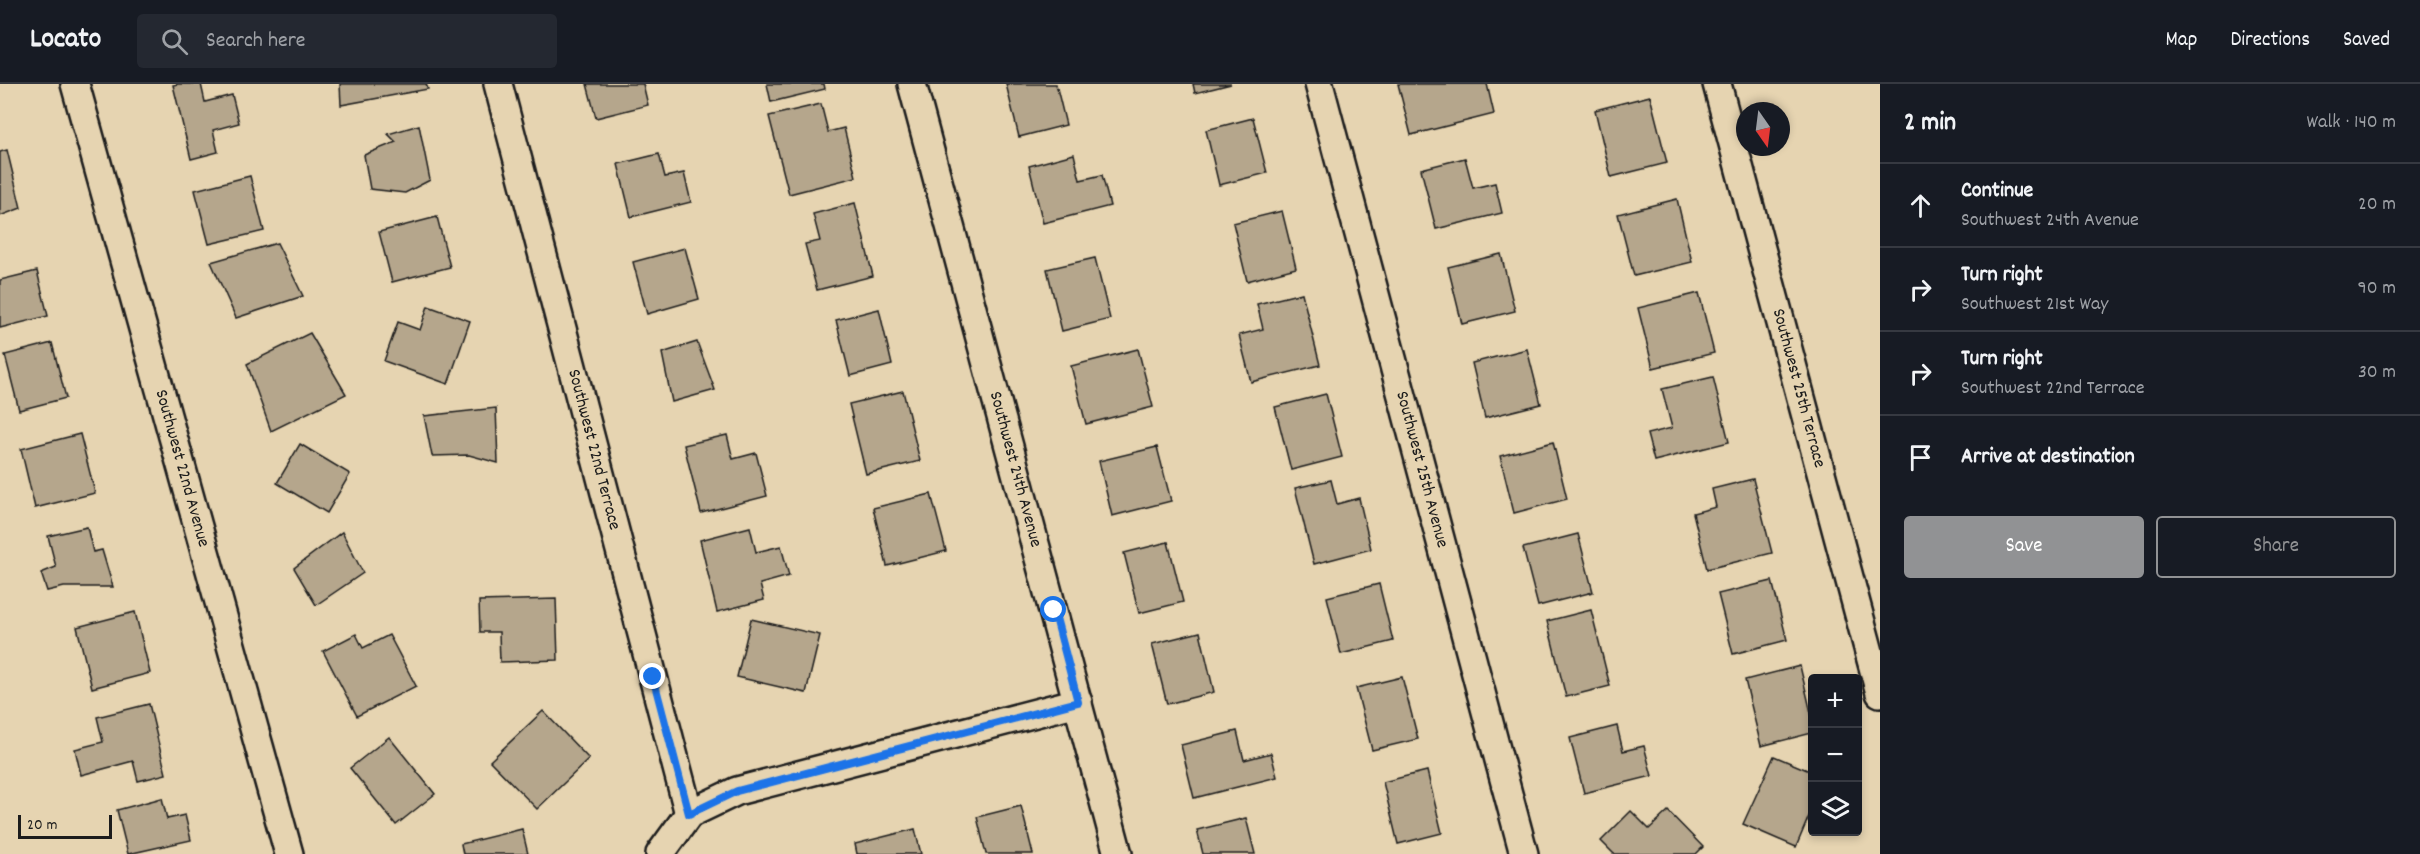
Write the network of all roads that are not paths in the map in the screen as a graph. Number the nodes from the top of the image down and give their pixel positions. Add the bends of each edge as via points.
1 (75, 84) edge
2 (498, 84) edge
3 (912, 84) edge
4 (1319, 84) edge
5 (1717, 84) edge
6 (1880, 693) edge
7 (1078, 702) junction
8 (689, 814) junction
9 (289, 854) edge
10 (660, 854) edge
11 (1118, 854) edge
12 (1524, 854) edge

1 - 9 street, Southwest 22nd Avenue
2 - 8 street, Southwest 22nd Terrace
3 - 7 street, Southwest 24th Avenue
4 - 12 street, Southwest 25th Avenue
5 - 6 street, Southwest 25th Terrace
7 - 8 street via 737,791
7 - 11 street, Southwest 24th Avenue
8 - 10 street

